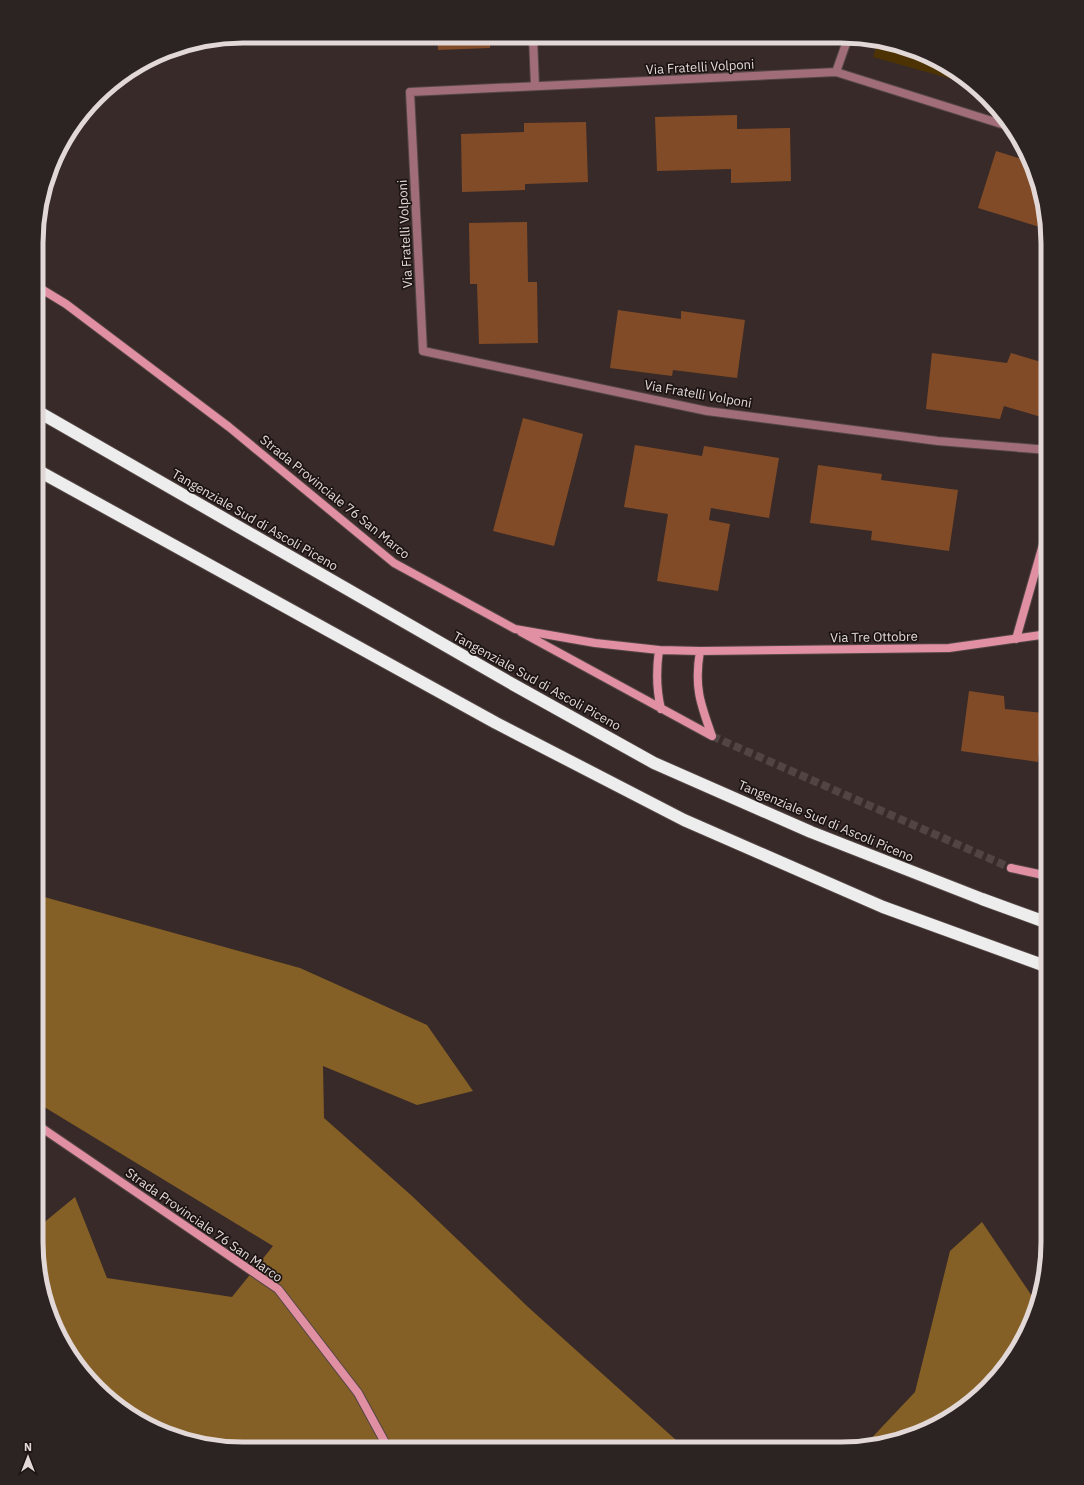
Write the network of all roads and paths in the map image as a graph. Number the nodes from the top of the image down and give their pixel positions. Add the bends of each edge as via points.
1 (534, 43) edge
2 (846, 43) edge
3 (836, 72) junction
4 (535, 86) junction
5 (1003, 125) edge
6 (43, 290) edge
7 (43, 414) edge
8 (1041, 449) edge
9 (43, 473) edge
10 (1041, 552) edge
11 (515, 629) junction
12 (1041, 635) edge
13 (1016, 639) junction
14 (660, 650) junction
15 (700, 651) junction
16 (661, 709) junction
17 (1011, 868) tunnel mouth
18 (1041, 874) edge
19 (1041, 920) edge
20 (1041, 964) edge
21 (43, 1129) edge
22 (385, 1442) edge

1 - 4 street
2 - 3 street
3 - 4 street, Via Fratelli Volponi
3 - 5 street, Via Fratelli Volponi
4 - 8 street, Via Fratelli Volponi via 410,92 423,351 707,411 938,440
6 - 11 street, Strada Provinciale 76 San Marco via 66,304 223,423 394,563
7 - 19 highway, Tangenziale Sud di Ascoli Piceno via 654,763 811,832
9 - 20 highway via 496,723 684,820 883,907
10 - 13 street
11 - 14 street, Strada Provinciale 76 San Marco via 596,643
11 - 16 street
12 - 13 street, Via Tre Ottobre
13 - 15 street, Via Tre Ottobre via 949,648
14 - 15 street, Strada Provinciale 76 San Marco
14 - 16 street via 656,683
15 - 16 street via 697,671 699,702 712,736
17 - 18 street
21 - 22 street, Strada Provinciale 76 San Marco via 278,1289 358,1393

